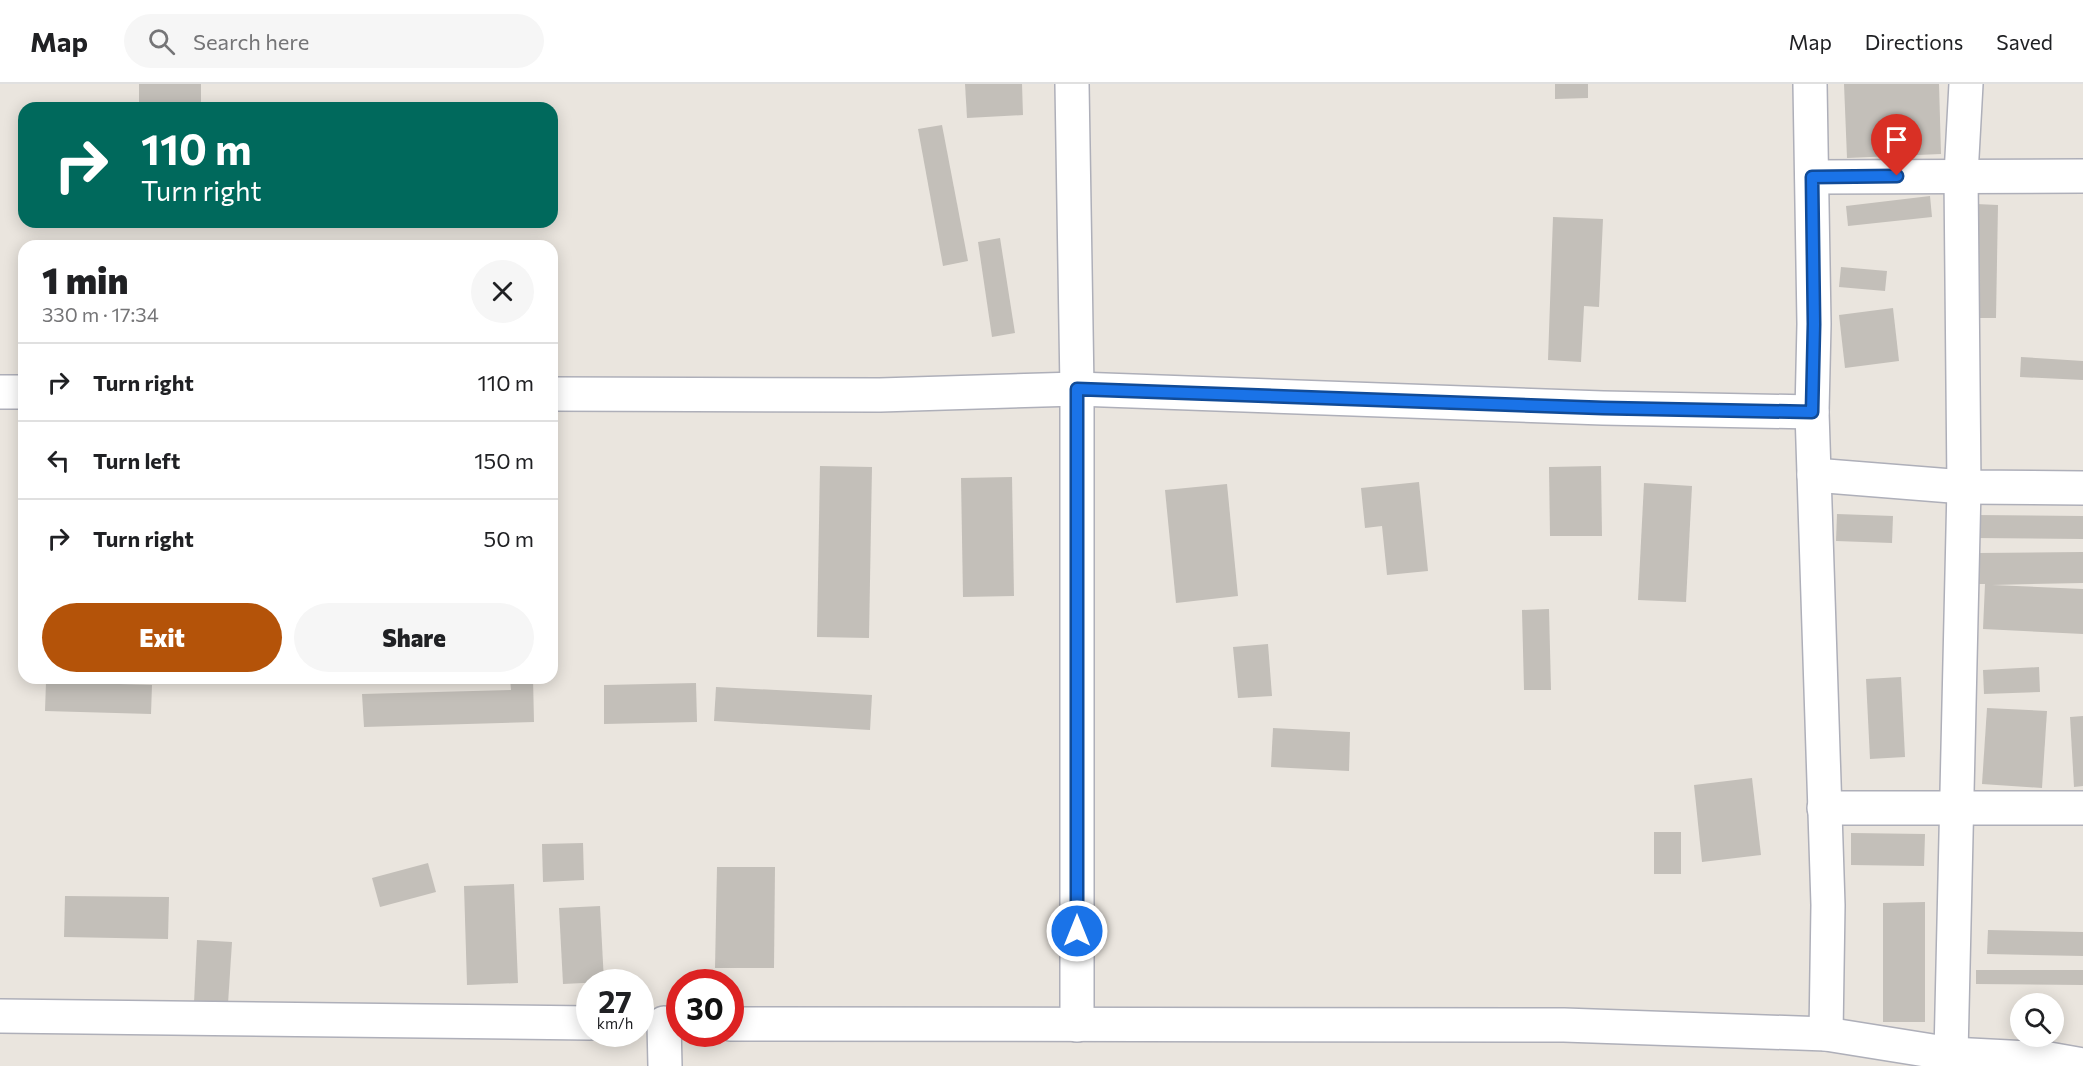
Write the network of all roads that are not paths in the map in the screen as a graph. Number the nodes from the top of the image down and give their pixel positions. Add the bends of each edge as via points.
1 (1072, 84) edge
2 (1810, 84) edge
3 (1966, 84) edge
4 (1961, 175) junction
5 (2083, 176) edge
6 (1812, 177) junction
7 (1077, 389) junction
8 (0, 392) edge
9 (18, 392) edge
10 (558, 394) edge
11 (1812, 412) junction
12 (1814, 475) junction
13 (1964, 487) junction
14 (2083, 488) edge
15 (1824, 808) junction
16 (1958, 808) junction
17 (2083, 808) edge
18 (0, 1016) edge
19 (576, 1023) edge
20 (661, 1023) edge
21 (744, 1024) edge
22 (1077, 1025) junction
23 (1826, 1034) junction
24 (1951, 1054) junction
25 (2083, 1065) edge
26 (665, 1066) edge

1 - 7 street
2 - 6 street
3 - 4 street
4 - 5 street
4 - 6 street
4 - 13 street
6 - 11 street
7 - 10 street via 880,395
7 - 11 street
7 - 22 street
8 - 9 street
11 - 12 street
12 - 13 street
12 - 15 street
13 - 14 street
13 - 16 street
15 - 16 street
15 - 23 street via 1828,905
16 - 17 street
16 - 24 street
18 - 19 street
20 - 26 street
21 - 22 street
22 - 23 street via 1564,1025
23 - 24 street
24 - 25 street via 2049,1059

